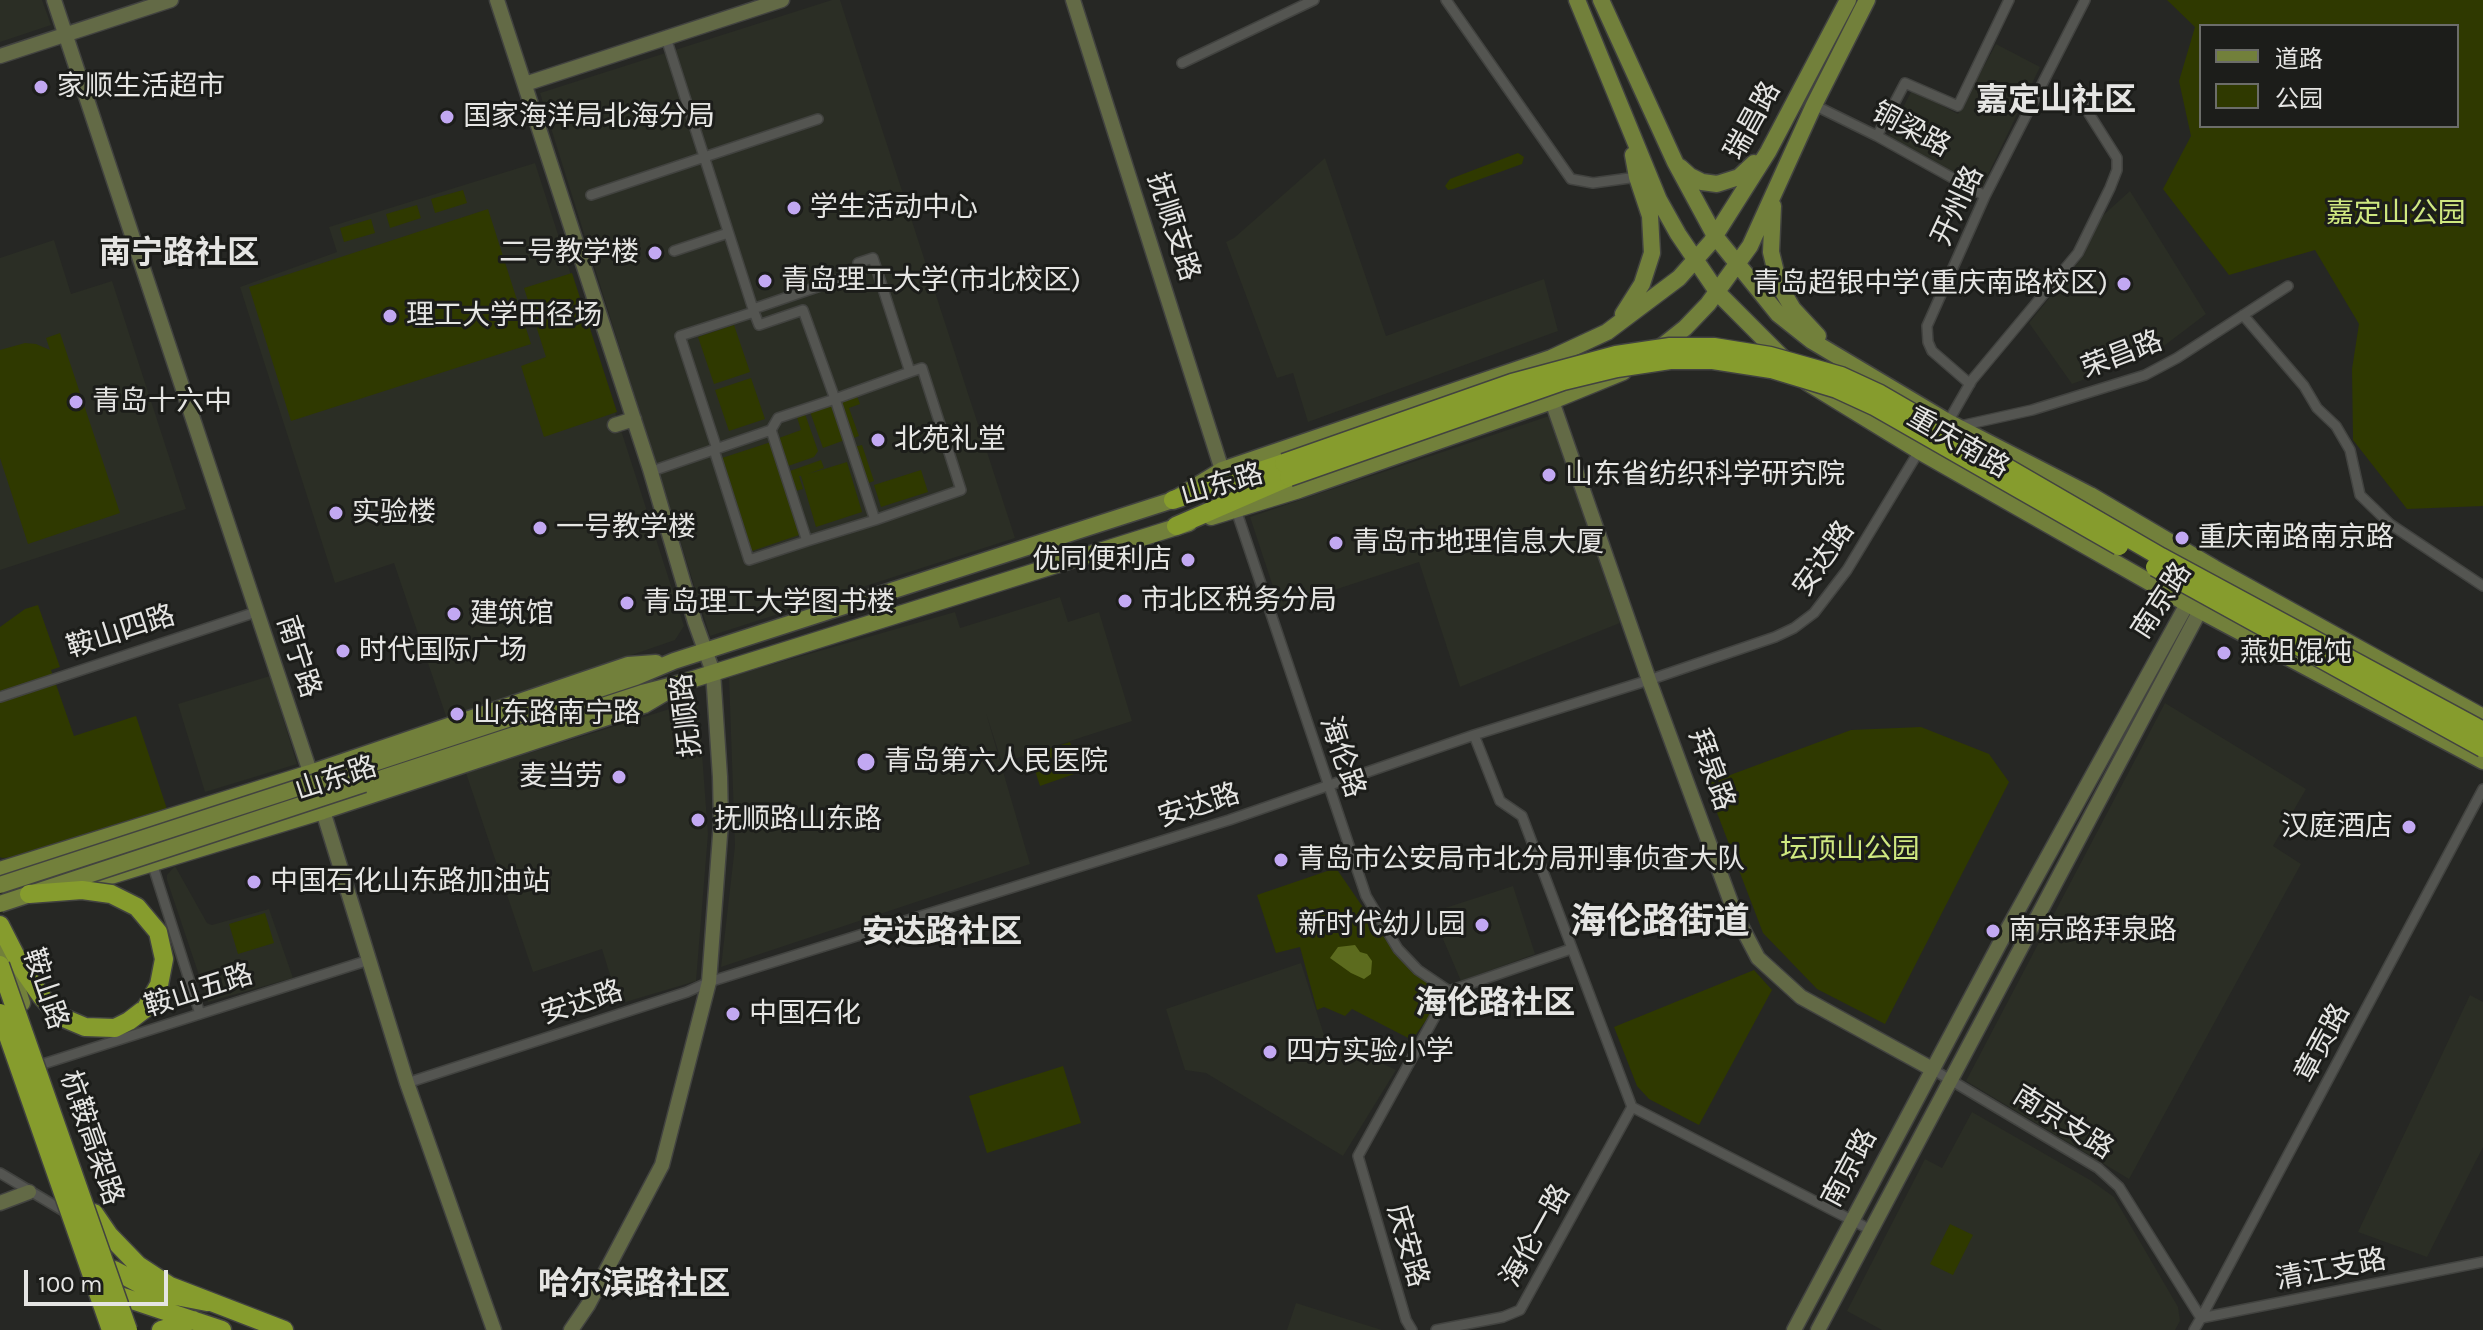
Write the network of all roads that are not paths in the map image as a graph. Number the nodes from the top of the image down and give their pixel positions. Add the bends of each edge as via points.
1 (54, 0) edge
2 (171, 0) edge
3 (497, 0) edge
4 (782, 0) edge
5 (1073, 0) edge
6 (1314, 0) edge
7 (1446, 0) edge
8 (1577, 0) edge
9 (1601, 0) edge
10 (1848, 0) edge
11 (1867, 0) edge
12 (2009, 0) edge
13 (2085, 0) edge
14 (65, 34) junction
15 (666, 38) junction
16 (0, 56) edge
17 (1182, 63) dead end
18 (525, 84) junction
19 (2076, 93) dead end
20 (1814, 105) junction
21 (818, 119) dead end
22 (1627, 122) junction
23 (1877, 136) junction
24 (1768, 152) junction
25 (705, 159) junction
26 (1675, 162) junction
27 (1637, 177) junction
28 (591, 195) dead end
29 (1774, 196) junction
30 (1985, 196) junction
31 (728, 233) junction
32 (1715, 236) junction
33 (674, 251) dead end
34 (1695, 262) junction
35 (1737, 266) junction
36 (2288, 286) dead end
37 (1718, 293) junction
38 (754, 311) junction
39 (2243, 315) junction
40 (1607, 332) junction
41 (1838, 357) junction
42 (910, 372) junction
43 (1616, 376) junction
44 (1970, 384) junction
45 (1815, 389) junction
46 (835, 399) junction
47 (1552, 401) junction
48 (634, 419) junction
49 (1952, 424) junction
50 (615, 425) dead end
51 (771, 430) junction
52 (715, 450) junction
53 (1919, 451) junction
54 (655, 470) junction
55 (1222, 470) junction
56 (1286, 470) junction
57 (1173, 500) junction
58 (1236, 510) junction
59 (875, 520) junction
60 (1176, 526) junction
61 (807, 541) junction
62 (2214, 568) junction
63 (2483, 586) edge
64 (2186, 603) junction
65 (2202, 611) junction
66 (256, 612) junction
67 (705, 651) junction
68 (674, 661) junction
69 (713, 672) junction
70 (1649, 680) junction
71 (681, 683) junction
72 (0, 697) edge
73 (2483, 717) edge
74 (2483, 731) edge
75 (1474, 735) junction
76 (2483, 748) edge
77 (2483, 761) edge
78 (310, 773) junction
79 (361, 776) junction
80 (1328, 786) junction
81 (2483, 789) edge
82 (323, 811) junction
83 (152, 863) junction
84 (0, 873) edge
85 (29, 894) junction
86 (0, 904) edge
87 (0, 911) edge
88 (0, 925) edge
89 (0, 936) edge
90 (1571, 949) junction
91 (369, 960) junction
92 (0, 965) edge
93 (709, 982) junction
94 (1449, 991) junction
95 (0, 1013) edge
96 (200, 1014) junction
97 (0, 1037) edge
98 (43, 1064) junction
99 (1932, 1069) junction
100 (1950, 1079) junction
101 (407, 1083) junction
102 (1632, 1107) junction
103 (0, 1173) edge
104 (29, 1192) junction
105 (0, 1203) edge
106 (62, 1210) junction
107 (94, 1213) junction
108 (1851, 1221) junction
109 (1871, 1230) junction
110 (2483, 1262) edge
111 (114, 1270) junction
112 (87, 1284) junction
113 (123, 1297) junction
114 (207, 1302) junction
115 (2201, 1318) junction
116 (194, 1320) junction
117 (103, 1330) edge
118 (111, 1330) edge
119 (128, 1330) edge
120 (135, 1330) edge
121 (161, 1330) edge
122 (222, 1330) edge
123 (284, 1330) edge
124 (494, 1330) edge
125 (571, 1330) edge
126 (1412, 1330) edge
127 (1436, 1330) edge
128 (1794, 1330) edge
129 (1818, 1330) edge
130 (2194, 1330) edge

1 - 14 street, 南宁路
2 - 14 street
3 - 18 street, 抚顺路
4 - 15 street
5 - 55 street, 抚顺支路
6 - 17 street
7 - 27 street via 1571,179 1593,183
8 - 22 main road, 重庆南路
9 - 26 main road, 重庆南路
10 - 24 main road, 瑞昌路
11 - 20 main road, 瑞昌路
12 - 23 street via 1958,106 1905,83
13 - 30 street, 开州路
14 - 16 street
14 - 66 street, 南宁路
15 - 18 street
15 - 25 street
18 - 48 street, 抚顺路
19 - 44 street via 2117,158 2117,170 2078,253
20 - 23 street, 铜梁路
20 - 29 main road, 瑞昌路
21 - 25 street
22 - 27 main road
22 - 34 main road, 重庆南路 via 1659,200
23 - 30 street, 铜梁路
24 - 26 main road via 1724,183 1702,182
24 - 32 main road, 瑞昌路
25 - 28 street
25 - 31 street
26 - 32 main road, 重庆南路
27 - 40 main road via 1650,216 1652,253 1635,299
29 - 35 main road, 瑞昌路
29 - 41 main road via 1771,252 1779,285 1793,309
30 - 44 street, 开州路 via 1927,326 1932,351
31 - 33 street
31 - 38 street
32 - 34 main road, 瑞昌路
32 - 35 main road, 重庆南路
34 - 37 main road, 重庆南路
34 - 40 main road, 山东路
35 - 37 main road, 山东路
35 - 41 main road, 重庆南路 via 1778,314
36 - 39 street, 荣昌路
37 - 43 main road, 山东路 via 1665,346
37 - 45 main road, 重庆南路
38 - 42 street via 861,272 858,263 873,258
38 - 46 street via 759,325 803,310
38 - 52 street via 680,336
39 - 49 street, 荣昌路 via 2145,375 2032,410
39 - 63 street via 2336,426 2350,450 2360,495 2390,524
40 - 55 main road, 山东路 via 1551,358
41 - 49 main road, 重庆南路
42 - 46 street
42 - 59 street via 922,368 961,490
43 - 45 main road via 1651,362 1721,353 1775,366
43 - 47 main road, 山东路
44 - 49 street
45 - 53 main road, 重庆南路
46 - 51 street via 778,418
46 - 59 street
47 - 58 main road, 山东路
47 - 70 street, 拜泉路
48 - 50 street
48 - 54 street, 抚顺路
49 - 62 main road, 重庆南路 via 2090,495
51 - 52 street
51 - 61 street
52 - 54 street
52 - 61 street via 749,560
53 - 64 main road, 重庆南路
53 - 70 street, 安达路 via 1847,570 1805,621 1775,637
54 - 67 street, 抚顺路
55 - 57 main road, 山东路
56 - 57 highway
56 - 60 highway
56 - 74 highway, bridge via 1512,383 1616,355 1714,347 1770,356 1841,376 1880,394 2161,557
56 - 76 highway, bridge via 1617,368 1713,360 1771,369 1874,406
57 - 67 main road, 山东路
58 - 60 main road, 山东路
58 - 80 street, 海伦路
59 - 61 street
60 - 69 main road, 山东路
62 - 64 street, 南京路
62 - 65 street, 南京路
62 - 73 main road, 重庆南路
64 - 65 main road, 重庆南路
64 - 99 street, 南京路
65 - 77 main road, 重庆南路
65 - 100 street, 南京路
66 - 72 street, 鞍山四路
66 - 78 street, 南宁路
67 - 68 main road, 山东路
67 - 69 street, 抚顺路
68 - 78 main road, 山东路 via 628,665
68 - 79 main road, 山东路
69 - 71 main road, 山东路
69 - 93 street, 抚顺路 via 721,822
70 - 75 street, 安达路
70 - 99 street, 拜泉路 via 1736,916 1758,958 1801,997
71 - 79 main road, 山东路
71 - 82 main road, 山东路 via 644,705
75 - 80 street, 安达路
75 - 90 street via 1500,801 1522,816
78 - 82 street, 南宁路
78 - 84 main road, 山东路
79 - 84 main road, 山东路, bridge
79 - 85 main road, 山东路, bridge
80 - 93 street, 安达路
80 - 94 street, 海伦路 via 1374,912 1398,949
81 - 115 street, 章贡路
82 - 83 main road, 山东路
82 - 91 street, 南宁路
83 - 87 main road, 山东路
83 - 96 street
85 - 86 main road, 山东路, bridge
85 - 88 highway, bridge via 82,890 111,894 137,907 158,932 164,959 159,985 146,1008 115,1028 85,1027 59,1016 23,970
89 - 98 main road, 鞍山路
90 - 94 street
90 - 102 street
91 - 96 street, 鞍山五路
91 - 101 street, 南宁路
92 - 119 highway, 杭鞍高架路, bridge
93 - 101 street, 安达路
93 - 125 street, 抚顺路 via 662,1165
94 - 126 street, 庆安路 via 1358,1156
95 - 118 highway, 杭鞍高架路, bridge
96 - 98 street, 鞍山五路
97 - 106 main road, 鞍山路
98 - 107 main road, 鞍山路
99 - 100 street, 南京支路
99 - 108 street, 南京路
100 - 109 street, 南京路
100 - 115 street, 南京支路 via 2098,1168 2119,1187
101 - 124 street, 南宁路
102 - 108 street
102 - 127 street, 海伦一路 via 1520,1310
103 - 104 street
104 - 105 street
104 - 106 street
106 - 112 main road, 鞍山路
107 - 111 main road, 鞍山路
107 - 114 highway via 138,1265
108 - 109 street
108 - 128 street, 南京路
109 - 129 street, 南京路
110 - 115 street, 清江支路
111 - 112 highway
111 - 113 main road, 鞍山路
111 - 114 highway via 155,1292
112 - 113 highway
112 - 117 main road, 鞍山路
113 - 116 highway
113 - 120 main road, 鞍山路
114 - 123 highway
115 - 130 street
116 - 121 highway
116 - 122 highway

